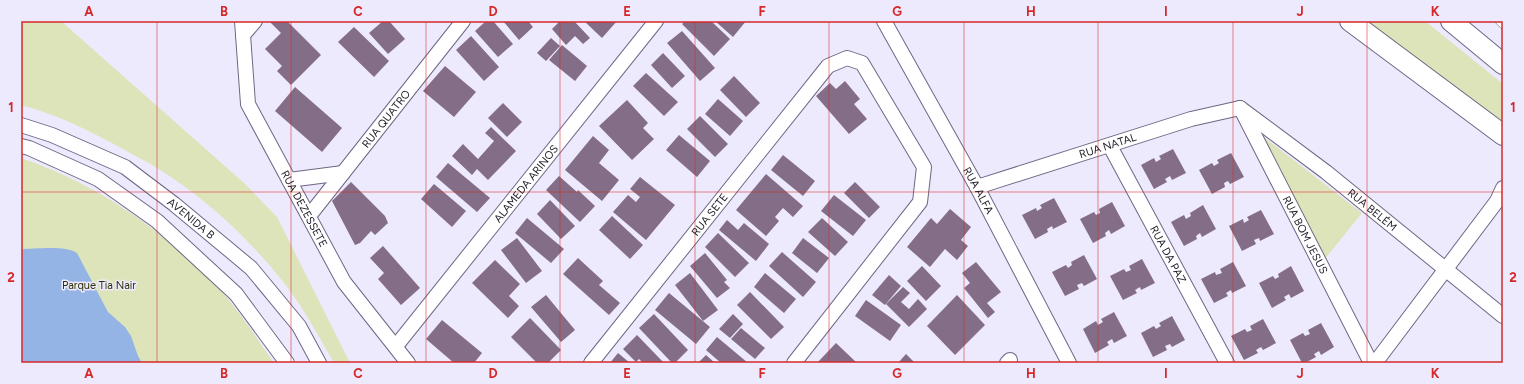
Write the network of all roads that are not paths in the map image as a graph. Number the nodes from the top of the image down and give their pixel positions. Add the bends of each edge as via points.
1 (242, 21) edge
2 (255, 21) edge
3 (463, 21) edge
4 (656, 21) edge
5 (884, 21) edge
6 (1350, 21) edge
7 (1451, 21) edge
8 (1499, 21) edge
9 (1503, 26) edge
10 (243, 35) junction
11 (1503, 64) edge
12 (1240, 108) junction
13 (21, 125) edge
14 (1503, 135) edge
15 (21, 146) edge
16 (1110, 146) junction
17 (343, 174) junction
18 (289, 180) junction
19 (977, 187) junction
20 (1501, 195) edge
21 (309, 216) junction
22 (1446, 270) junction
23 (1503, 316) edge
24 (402, 354) edge
25 (287, 363) edge
26 (319, 363) edge
27 (414, 363) edge
28 (591, 363) edge
29 (794, 363) edge
30 (1069, 363) edge
31 (1227, 363) edge
32 (1371, 363) edge
33 (1375, 363) edge

1 - 10 street, RUA DEZESSETE
2 - 10 street
3 - 17 street, RUA QUATRO
4 - 24 street, ALAMEDA ARINOS
5 - 19 street, RUA ALFA
6 - 14 main road
7 - 11 main road
8 - 9 lane
10 - 18 street, RUA DEZESSETE via 248,104
12 - 16 street, RUA NATAL via 1191,119
12 - 22 street, RUA BELÉM via 1326,172
12 - 32 street, RUA BOM JESUS
13 - 26 street, AVENIDA B via 52,135 125,167 174,204 251,268 299,326
15 - 25 street via 98,179 157,221 236,294
16 - 19 street, RUA NATAL
16 - 31 street, RUA DA PAZ
17 - 18 street
17 - 21 street, RUA QUATRO
18 - 21 street, RUA DEZESSETE
19 - 30 street, RUA ALFA
20 - 22 street
21 - 24 street, RUA DEZESSETE via 344,282
22 - 23 street, RUA BELÉM
22 - 33 street
24 - 27 street, RUA DEZESSETE
28 - 29 street, RUA SETE via 828,66 847,58 862,63 924,167 920,202

